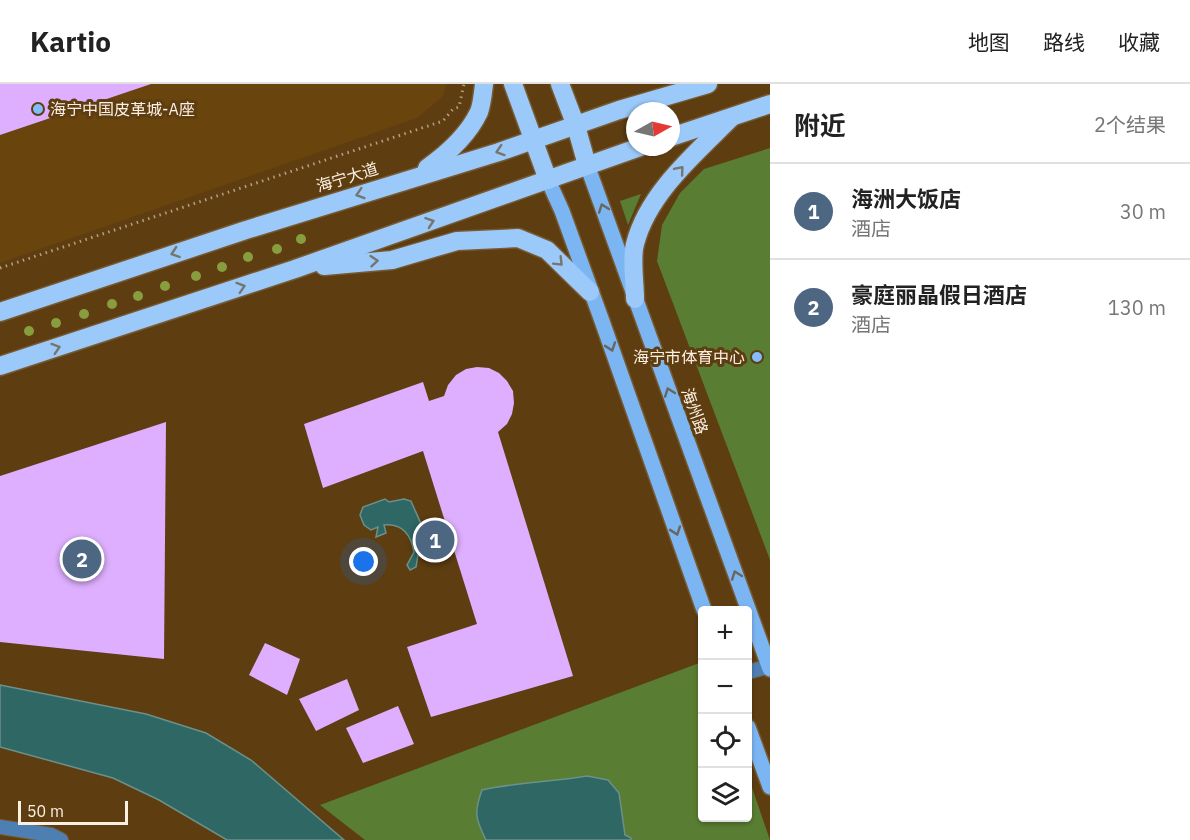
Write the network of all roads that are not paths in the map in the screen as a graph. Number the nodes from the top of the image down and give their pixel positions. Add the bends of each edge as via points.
1 (484, 84) edge
2 (513, 84) edge
3 (560, 84) edge
4 (708, 84) edge
5 (770, 104) edge
6 (732, 117) junction
7 (576, 126) junction
8 (680, 134) edge
9 (533, 140) junction
10 (626, 152) edge
11 (587, 165) junction
12 (416, 176) junction
13 (548, 180) junction
14 (295, 269) junction
15 (590, 292) junction
16 (635, 299) junction
17 (0, 312) edge
18 (0, 366) edge
19 (703, 606) edge
20 (770, 667) edge
21 (752, 671) edge
22 (752, 736) edge
23 (765, 760) edge
24 (770, 787) edge
25 (0, 827) edge
26 (55, 838) edge

1 - 12 highway via 479,111 465,134 445,156
2 - 9 highway
3 - 7 highway
4 - 7 highway, 海宁大道
5 - 6 highway
6 - 8 highway
16 -> 6 highway via 634,246 645,217 690,159
7 - 9 highway, 海宁大道
7 - 11 highway
9 -> 12 highway, 海宁大道
9 - 13 highway
10 - 11 highway
11 - 13 highway
16 -> 11 main road, 海州路
12 -> 17 highway, 海宁大道
14 -> 13 highway
13 - 15 main road
14 -> 15 highway via 392,260 457,241 518,238 547,250
18 -> 14 highway
15 -> 19 main road
20 -> 16 main road, 海州路
20 - 21 street
22 - 23 main road
23 - 24 main road
25 - 26 street

